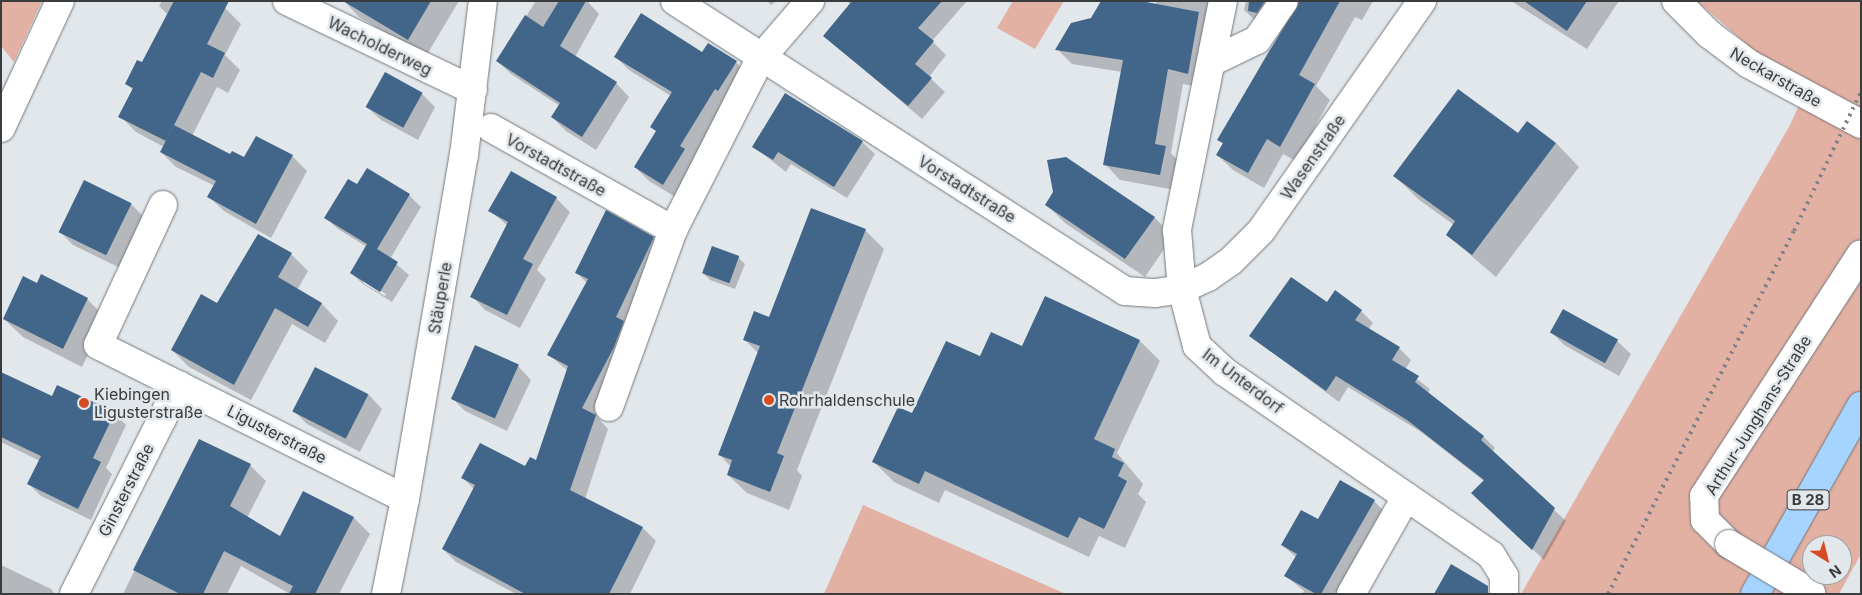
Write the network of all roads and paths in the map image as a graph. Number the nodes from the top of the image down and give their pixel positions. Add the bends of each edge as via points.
1 (60, 1) edge
2 (287, 1) edge
3 (483, 1) edge
4 (675, 1) edge
5 (810, 1) edge
6 (1223, 1) edge
7 (1284, 1) edge
8 (1422, 1) edge
9 (1676, 1) edge
10 (760, 59) junction
11 (1211, 62) junction
12 (473, 90) junction
13 (1861, 124) edge
14 (1, 128) edge
15 (491, 128) dead end
16 (163, 205) dead end
17 (673, 230) junction
18 (1861, 254) edge
19 (1182, 289) junction
20 (179, 385) junction
21 (1861, 406) edge
22 (609, 407) dead end
23 (1406, 497) junction
24 (405, 499) junction
25 (74, 594) edge
26 (386, 594) edge
27 (1351, 594) edge
28 (1504, 594) edge
29 (1755, 594) edge
30 (1811, 594) edge

1 - 14 street
2 - 12 street, Wacholderweg
3 - 12 street, Stäuperle
4 - 10 street, Vorstadtstraße
5 - 10 street
6 - 11 street, Im Unterdorf
7 - 11 street via 1257,40
8 - 19 street, Wasenstraße via 1261,231 1231,261
9 - 13 street, Neckarstraße via 1709,34 1749,64
10 - 17 street
10 - 19 street, Vorstadtstraße via 1125,291 1155,293
11 - 19 street, Im Unterdorf via 1177,230
12 - 24 street, Stäuperle
15 - 17 street, Vorstadtstraße
16 - 20 street, Ligusterstraße via 98,345
17 - 22 street
18 - 30 street, Arthur-Junghans-Straße, bridge via 1704,496 1705,520 1729,544
19 - 23 street, Im Unterdorf via 1197,346
20 - 24 street, Ligusterstraße
20 - 25 street, Ginsterstraße
21 - 29 main road, B 28
23 - 27 street
23 - 28 street, Im Unterdorf via 1491,555 1504,576
24 - 26 street, Stäuperle

